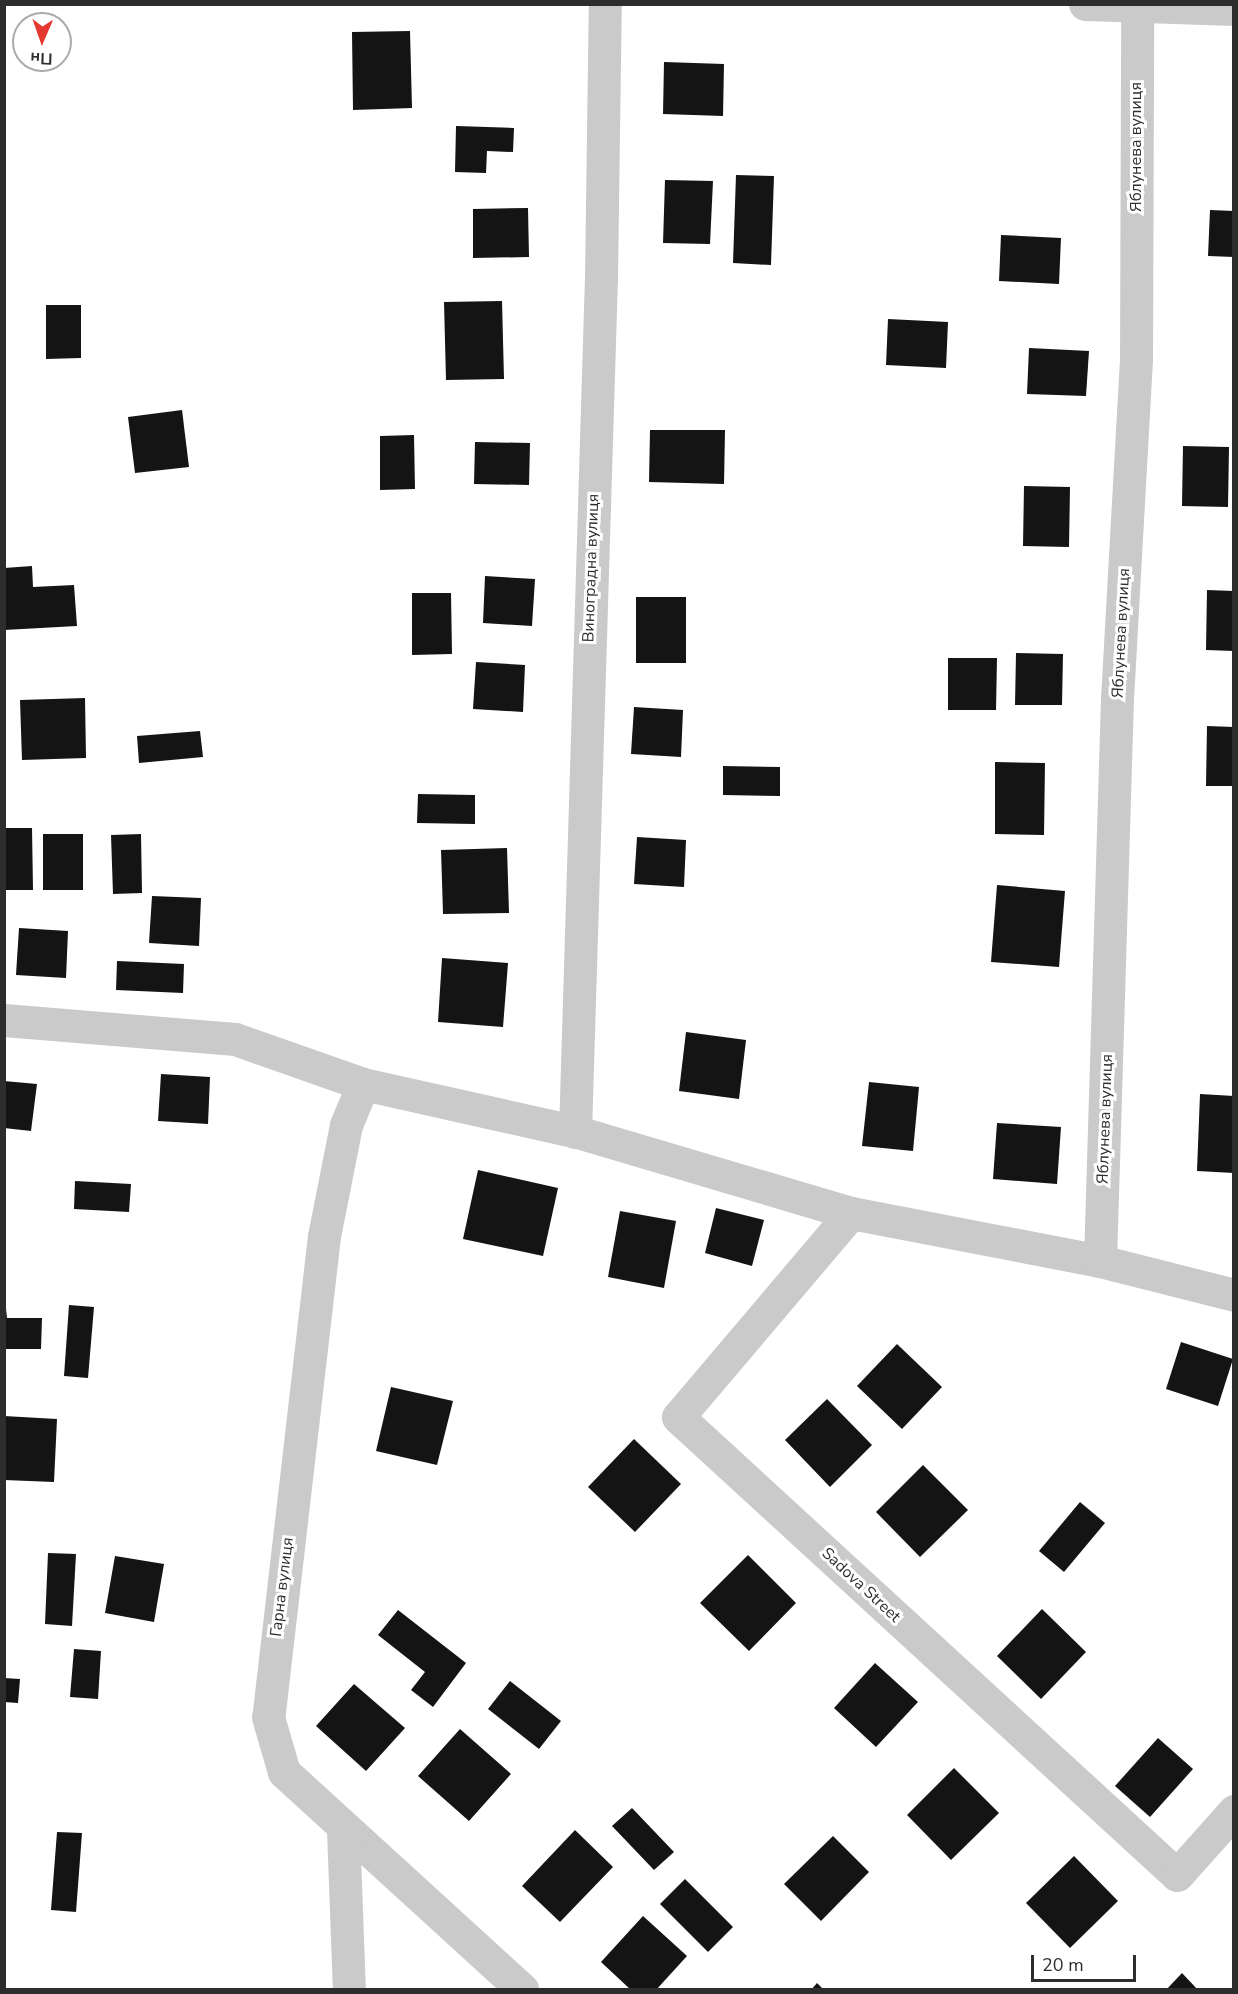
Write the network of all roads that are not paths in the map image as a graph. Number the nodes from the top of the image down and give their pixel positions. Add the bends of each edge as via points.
1 (605, 4) edge
2 (1084, 4) edge
3 (1137, 5) edge
4 (1233, 9) edge
5 (4, 1020) edge
6 (363, 1084) junction
7 (575, 1131) junction
8 (851, 1213) junction
9 (1100, 1261) junction
10 (1233, 1295) edge
11 (1233, 1811) edge
12 (343, 1829) junction
13 (349, 1989) edge
14 (524, 1989) edge

1 - 7 street, Виноградна вулиця via 601,289
2 - 3 street
3 - 4 street
3 - 9 street, Яблунева вулиця via 1136,360 1118,699
5 - 6 street via 235,1039
6 - 7 street
6 - 12 street, Гарна вулиця via 346,1125 324,1236 268,1717 284,1772
7 - 8 street
8 - 9 street
8 - 11 street, Sadova Street via 678,1417 1177,1875
9 - 10 street
12 - 13 street
12 - 14 street, Гарна вулиця

